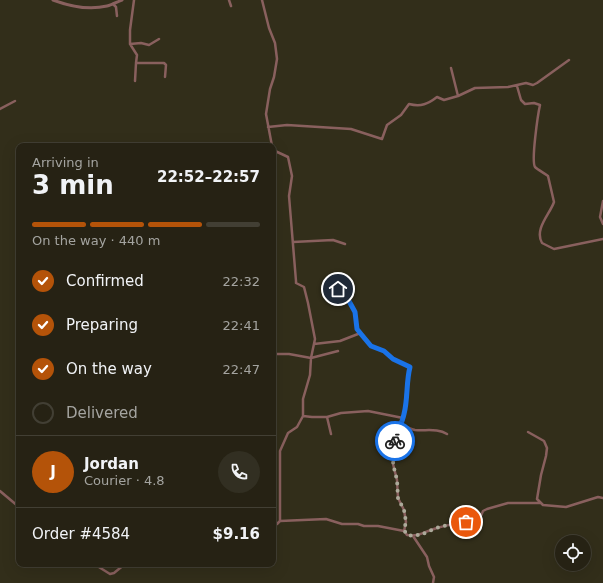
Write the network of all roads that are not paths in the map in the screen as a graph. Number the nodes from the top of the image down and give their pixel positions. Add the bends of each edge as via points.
1 (53, 0) edge
2 (122, 0) edge
3 (134, 0) edge
4 (229, 0) edge
5 (262, 0) edge
6 (113, 4) junction
7 (231, 6) dead end
8 (118, 16) dead end
9 (159, 39) dead end
10 (130, 44) junction
11 (569, 60) dead end
12 (136, 62) junction
13 (451, 68) dead end
14 (165, 76) dead end
15 (135, 81) dead end
16 (517, 86) junction
17 (458, 96) junction
18 (15, 102) dead end
19 (0, 109) edge
20 (268, 127) junction
21 (271, 143) edge
22 (276, 151) edge
23 (603, 200) edge
24 (603, 224) edge
25 (603, 239) edge
26 (293, 242) junction
27 (345, 244) dead end
28 (338, 289) dead end
29 (359, 332) junction
30 (314, 344) junction
31 (338, 351) dead end
32 (276, 354) edge
33 (311, 358) junction
34 (303, 416) junction
35 (327, 417) junction
36 (403, 418) junction
37 (400, 425) junction
38 (528, 432) dead end
39 (331, 434) dead end
40 (447, 434) dead end
41 (0, 491) edge
42 (603, 498) edge
43 (540, 503) junction
44 (16, 504) edge
45 (280, 521) junction
46 (276, 524) edge
47 (404, 530) junction
48 (414, 536) junction
49 (99, 567) edge
50 (121, 567) edge
51 (433, 583) edge

1 - 6 street via 77,6
2 - 6 street
3 - 10 street
4 - 7 street
5 - 20 street via 275,43 277,59 266,114
6 - 8 street
9 - 10 street via 149,45
10 - 12 street via 137,55
11 - 16 street via 537,83
12 - 14 street via 164,64
12 - 15 street
13 - 17 street
16 - 17 street via 475,88
16 - 25 street via 521,100 525,104 540,105 534,164 548,176 554,202 542,226 542,243 554,249
17 - 20 street via 444,100 437,97 423,106 409,104 401,115 387,126 382,139 351,129 287,125
18 - 19 street
20 - 21 street
22 - 26 street via 288,157 292,176 289,196
23 - 24 street via 600,217
26 - 27 street via 333,240
26 - 30 street via 296,283 304,287
28 - 29 street via 344,292 355,312
29 - 30 street via 340,341
29 - 36 street via 371,346 410,367
30 - 33 street
31 - 33 street
32 - 33 street
33 - 34 street via 310,375 302,399
34 - 35 street
34 - 45 street via 297,427 288,433 280,451
35 - 36 street via 368,411
35 - 39 street
36 - 37 street
37 - 40 street via 413,430 443,431
37 - 47 street via 396,433 393,464 398,498 404,510
38 - 43 street via 544,441 547,448 537,500
41 - 44 street
42 - 43 street via 598,497 566,507
43 - 48 street via 508,503 487,508 480,518 435,528
45 - 46 street
45 - 47 street via 326,519 342,524
47 - 48 street via 407,535
48 - 51 street via 427,557 434,577
49 - 50 street via 110,574

